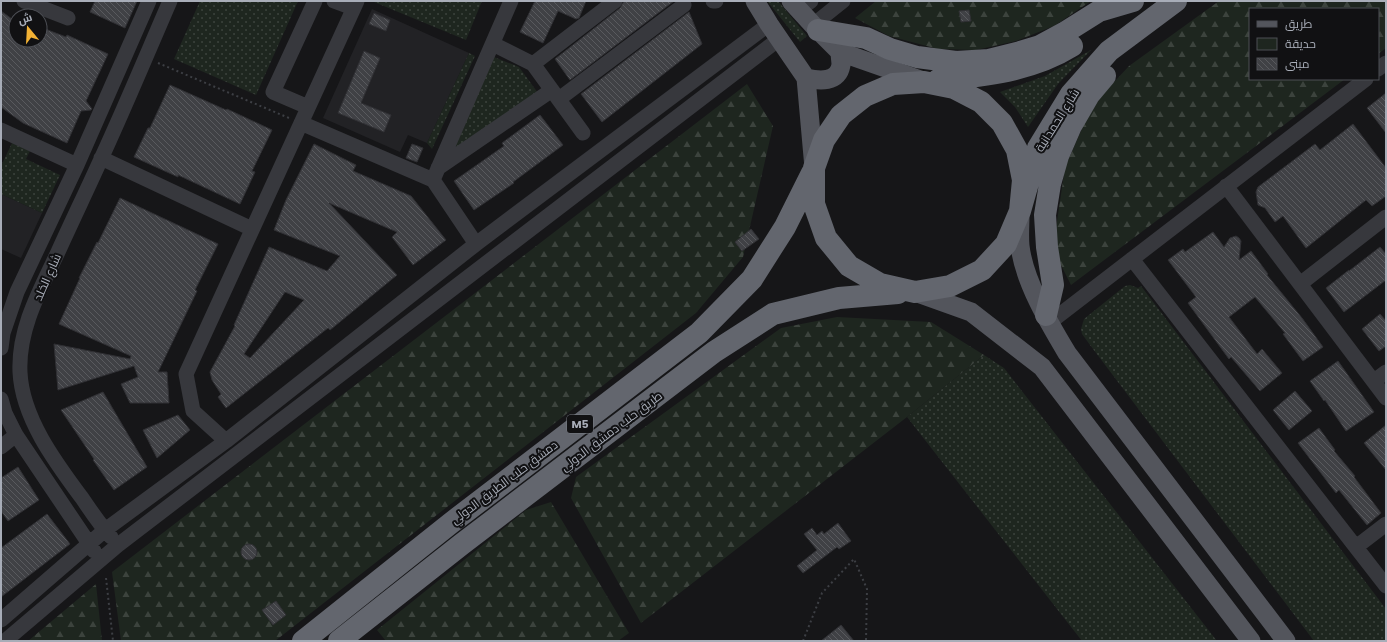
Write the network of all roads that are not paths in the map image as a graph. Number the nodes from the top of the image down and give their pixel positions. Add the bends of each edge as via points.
1 (24, 1) edge
2 (149, 1) edge
3 (170, 1) edge
4 (315, 1) edge
5 (334, 1) edge
6 (511, 1) edge
7 (615, 1) edge
8 (755, 1) edge
9 (843, 1) edge
10 (1133, 1) edge
11 (1137, 1) edge
12 (1176, 1) edge
13 (800, 4) edge
14 (355, 5) edge
15 (684, 5) dead end
16 (1155, 17) junction
17 (68, 18) dead end
18 (815, 28) junction
19 (774, 31) junction
20 (493, 44) junction
21 (840, 52) junction
22 (533, 64) junction
23 (806, 78) junction
24 (1365, 80) edge
25 (924, 82) junction
26 (555, 95) junction
27 (308, 108) junction
28 (301, 123) junction
29 (1, 130) edge
30 (583, 133) dead end
31 (101, 158) junction
32 (77, 165) junction
33 (814, 168) junction
34 (435, 174) junction
35 (1226, 186) junction
36 (1020, 211) junction
37 (1386, 217) edge
38 (252, 230) junction
39 (476, 244) junction
40 (1132, 259) junction
41 (24, 276) junction
42 (1300, 284) junction
43 (42, 285) junction
44 (17, 292) junction
45 (915, 292) junction
46 (1, 300) edge
47 (1048, 319) junction
48 (1, 348) edge
49 (1386, 372) edge
50 (1374, 381) junction
51 (1386, 398) edge
52 (2, 407) edge
53 (16, 435) junction
54 (226, 441) junction
55 (1, 447) edge
56 (1386, 524) edge
57 (1200, 528) junction
58 (105, 530) junction
59 (88, 544) junction
60 (118, 545) junction
61 (1178, 545) junction
62 (1356, 547) junction
63 (100, 560) junction
64 (1225, 562) junction
65 (1204, 579) junction
66 (1386, 586) edge
67 (1, 620) edge
68 (5, 641) edge
69 (303, 641) edge
70 (339, 641) edge
71 (1251, 641) edge
72 (1286, 641) edge

1 - 17 street
2 - 32 street
3 - 31 street, شارع الخلد
4 - 27 street via 274,92
5 - 14 street
6 - 20 street
7 - 22 street
8 - 19 main road
9 - 18 street
10 - 18 highway via 1099,11 1040,46 989,60 956,62 916,57 866,38
11 - 25 highway via 1070,47 1045,60 991,75
12 - 16 highway, شارع الحمدانية
13 - 18 main road
14 - 27 street
15 - 26 street
16 - 36 highway, شارع الحمدانية via 1109,51 1071,94 1038,148
16 - 47 highway via 1132,50 1106,74 1089,95 1071,126 1058,156 1045,215 1053,286
18 - 21 main road
19 - 23 main road
19 - 39 street
19 - 60 street
20 - 22 street
20 - 34 street
21 - 23 main road via 841,65 838,74 819,81
21 - 25 main road
22 - 26 street
23 - 33 main road
24 - 35 street
25 - 33 highway via 893,84 865,96 841,115 824,140
25 - 36 highway via 954,88 981,102 1002,124 1017,150 1023,180
26 - 30 street
26 - 34 street
27 - 28 street
28 - 34 street
28 - 38 street
29 - 32 street
31 - 38 street
31 - 43 street, شارع الخلد
32 - 41 street
33 - 45 highway via 814,204 826,238 849,266 880,284
33 - 69 highway, دمشق حلب الطريق الدولي / M5 via 785,227 752,279 699,333 451,523
34 - 39 street
35 - 40 street
35 - 42 street
36 - 45 highway, طريق حلب دمشق الدولي via 1006,244 982,270 950,286
36 - 47 main road via 1020,245 1033,290
37 - 42 street
38 - 54 street via 186,374 193,412
39 - 54 street
40 - 47 street
40 - 62 street
41 - 43 street
41 - 44 street
42 - 50 street
43 - 58 street, شارع الخلد via 22,342 20,372 23,392 47,448
44 - 46 street
44 - 48 street via 3,333
45 - 61 main road via 971,312 1042,366
45 - 70 highway, طريق حلب دمشق الدولي / M5 via 839,298 773,314 714,352
47 - 57 main road via 1067,353
49 - 50 street
50 - 51 street
52 - 53 street
53 - 55 street
53 - 59 street
54 - 58 street
56 - 62 street
57 - 61 main road via 1200,537 1195,545 1182,548
57 - 64 main road
58 - 59 street
58 - 60 street, شارع الخلد
59 - 63 street
59 - 67 street
60 - 63 street
61 - 65 main road
62 - 66 street
63 - 68 street
64 - 65 main road via 1217,560 1209,564 1204,570
64 - 72 main road
65 - 71 main road

